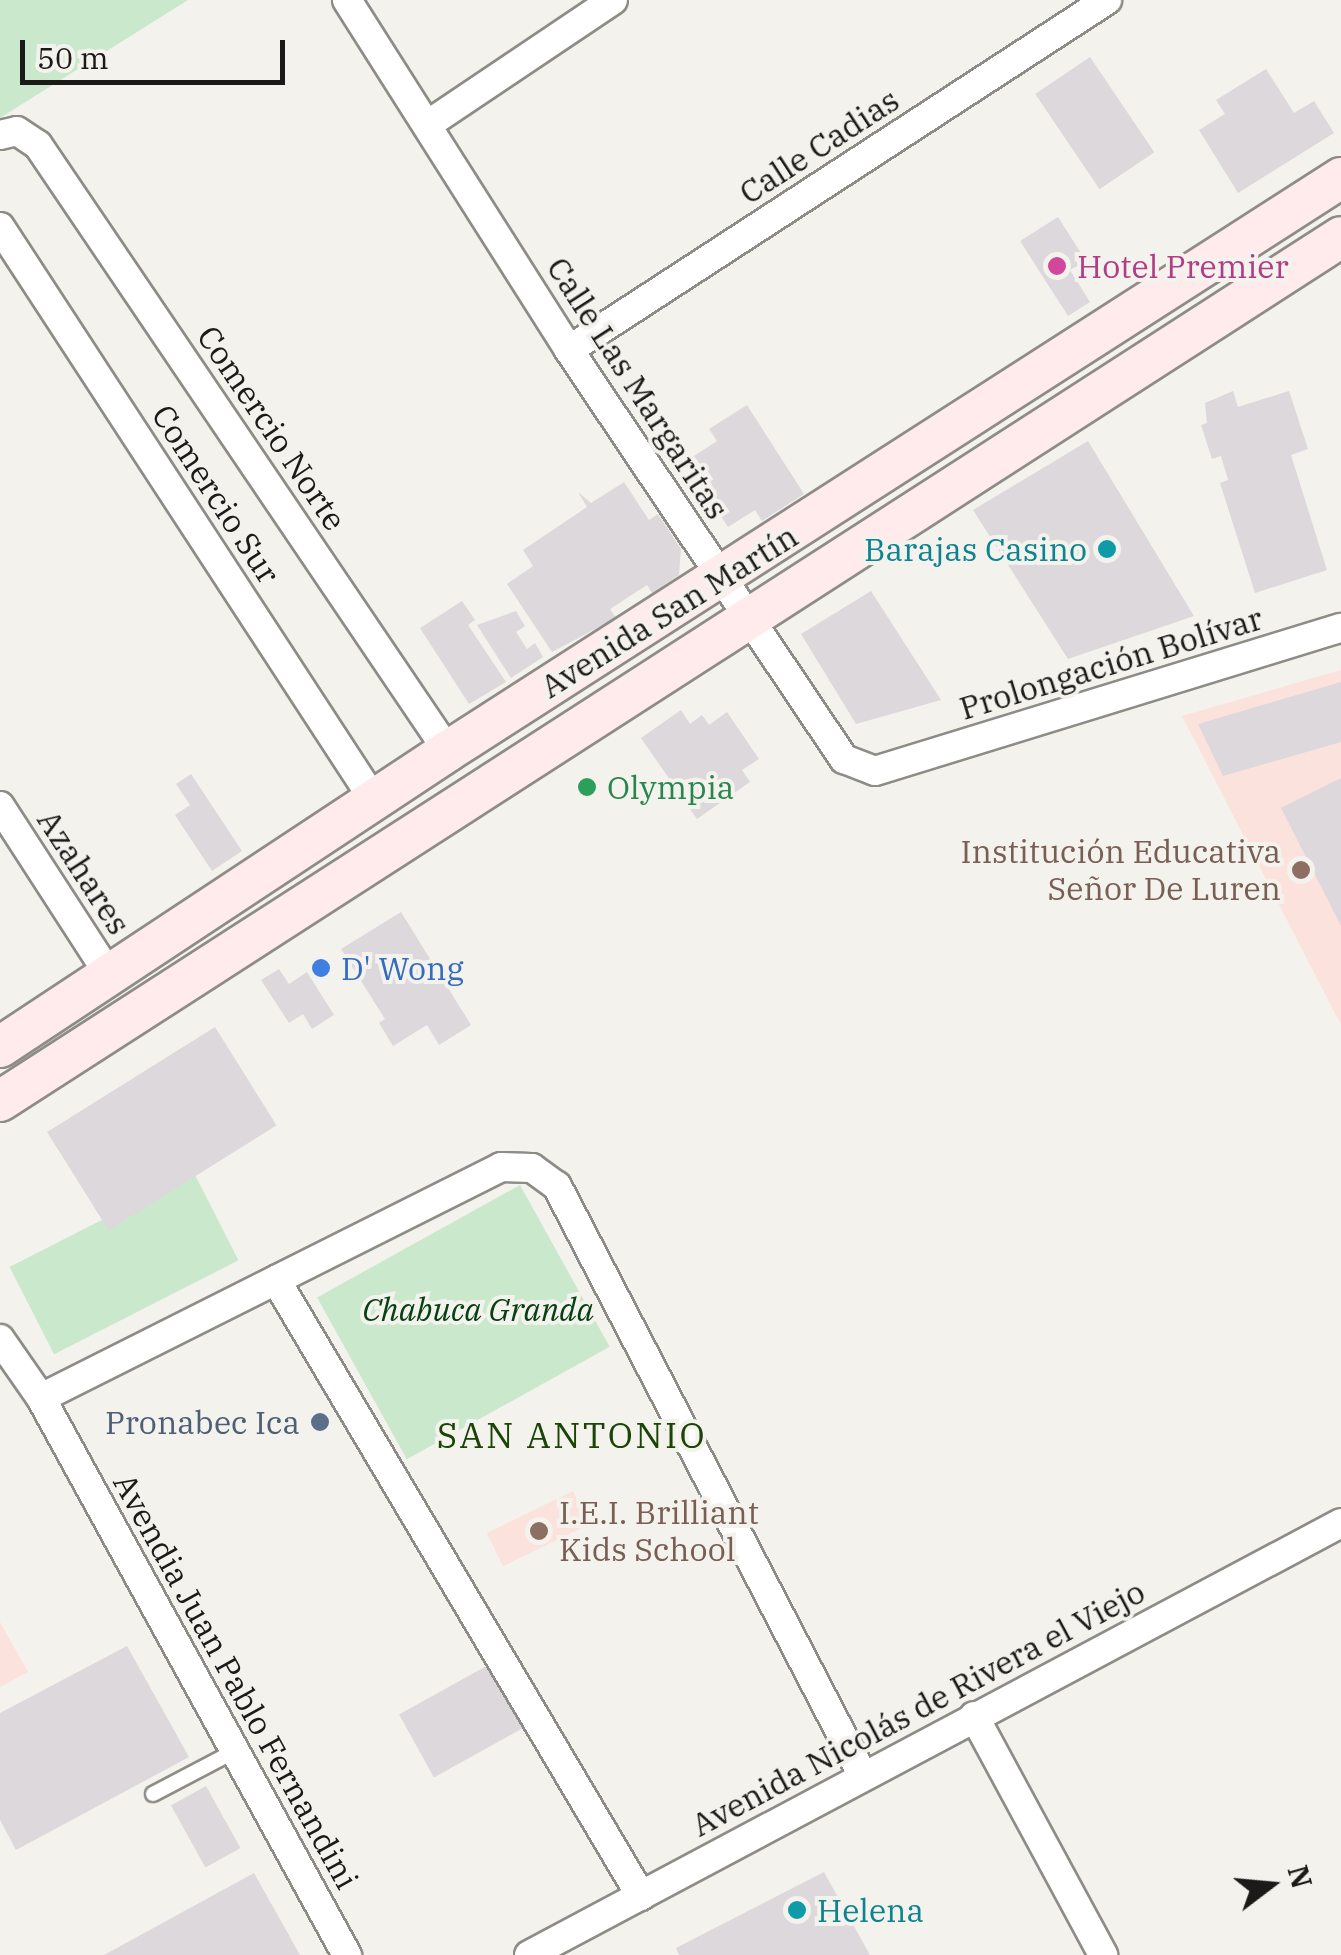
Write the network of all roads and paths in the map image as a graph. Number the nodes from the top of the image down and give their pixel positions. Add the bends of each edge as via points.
1 (347, 0) edge
2 (613, 0) edge
3 (1107, 0) edge
4 (427, 125) junction
5 (0, 136) edge
6 (1341, 178) edge
7 (0, 227) edge
8 (1341, 237) edge
9 (569, 350) junction
10 (721, 579) junction
11 (748, 620) junction
12 (1341, 628) edge
13 (448, 751) junction
14 (901, 764) joint
15 (374, 800) junction
16 (0, 806) edge
17 (110, 976) junction
18 (0, 1047) edge
19 (0, 1101) edge
20 (276, 1280) junction
21 (0, 1339) edge
22 (41, 1398) junction
23 (1341, 1523) edge
24 (974, 1716) junction
25 (235, 1751) junction
26 (862, 1774) junction
27 (152, 1794) dead end
28 (642, 1896) junction
29 (347, 1955) edge
30 (529, 1955) edge
31 (1102, 1955) edge

1 - 4 street, Calle Las Margaritas
2 - 4 street
3 - 9 street, Calle Cadias
4 - 9 street, Calle Las Margaritas
5 - 13 street, Comercio Norte via 17,131 38,145
6 - 10 main road, Avenida San Martín
7 - 15 street, Comercio Sur
8 - 11 main road, Avenida San Martín
9 - 10 street, Calle Las Margaritas
10 - 11 street, Calle Las Margaritas
10 - 13 main road, Avenida San Martín
11 - 14 street, Calle Las Margaritas via 844,759 875,771
11 - 19 main road, Avenida San Martín
12 - 14 street, Prolongación Bolívar
13 - 15 main road, Avenida San Martín
15 - 17 main road, Avenida San Martín
16 - 17 street, Azahares
17 - 18 main road, Avenida San Martín
20 - 22 street
20 - 26 street via 501,1167 527,1167 546,1176
20 - 28 street
21 - 22 street, Avendia Juan Pablo Fernandini
22 - 25 street, Avendia Juan Pablo Fernandini
23 - 24 street, Avenida Nicolás de Rivera el Viejo
24 - 26 street, Avenida Nicolás de Rivera el Viejo
24 - 31 street
25 - 27 lane
25 - 29 street, Avendia Juan Pablo Fernandini
26 - 28 street, Avenida Nicolás de Rivera el Viejo
28 - 30 street, Avenida Nicolás de Rivera el Viejo

